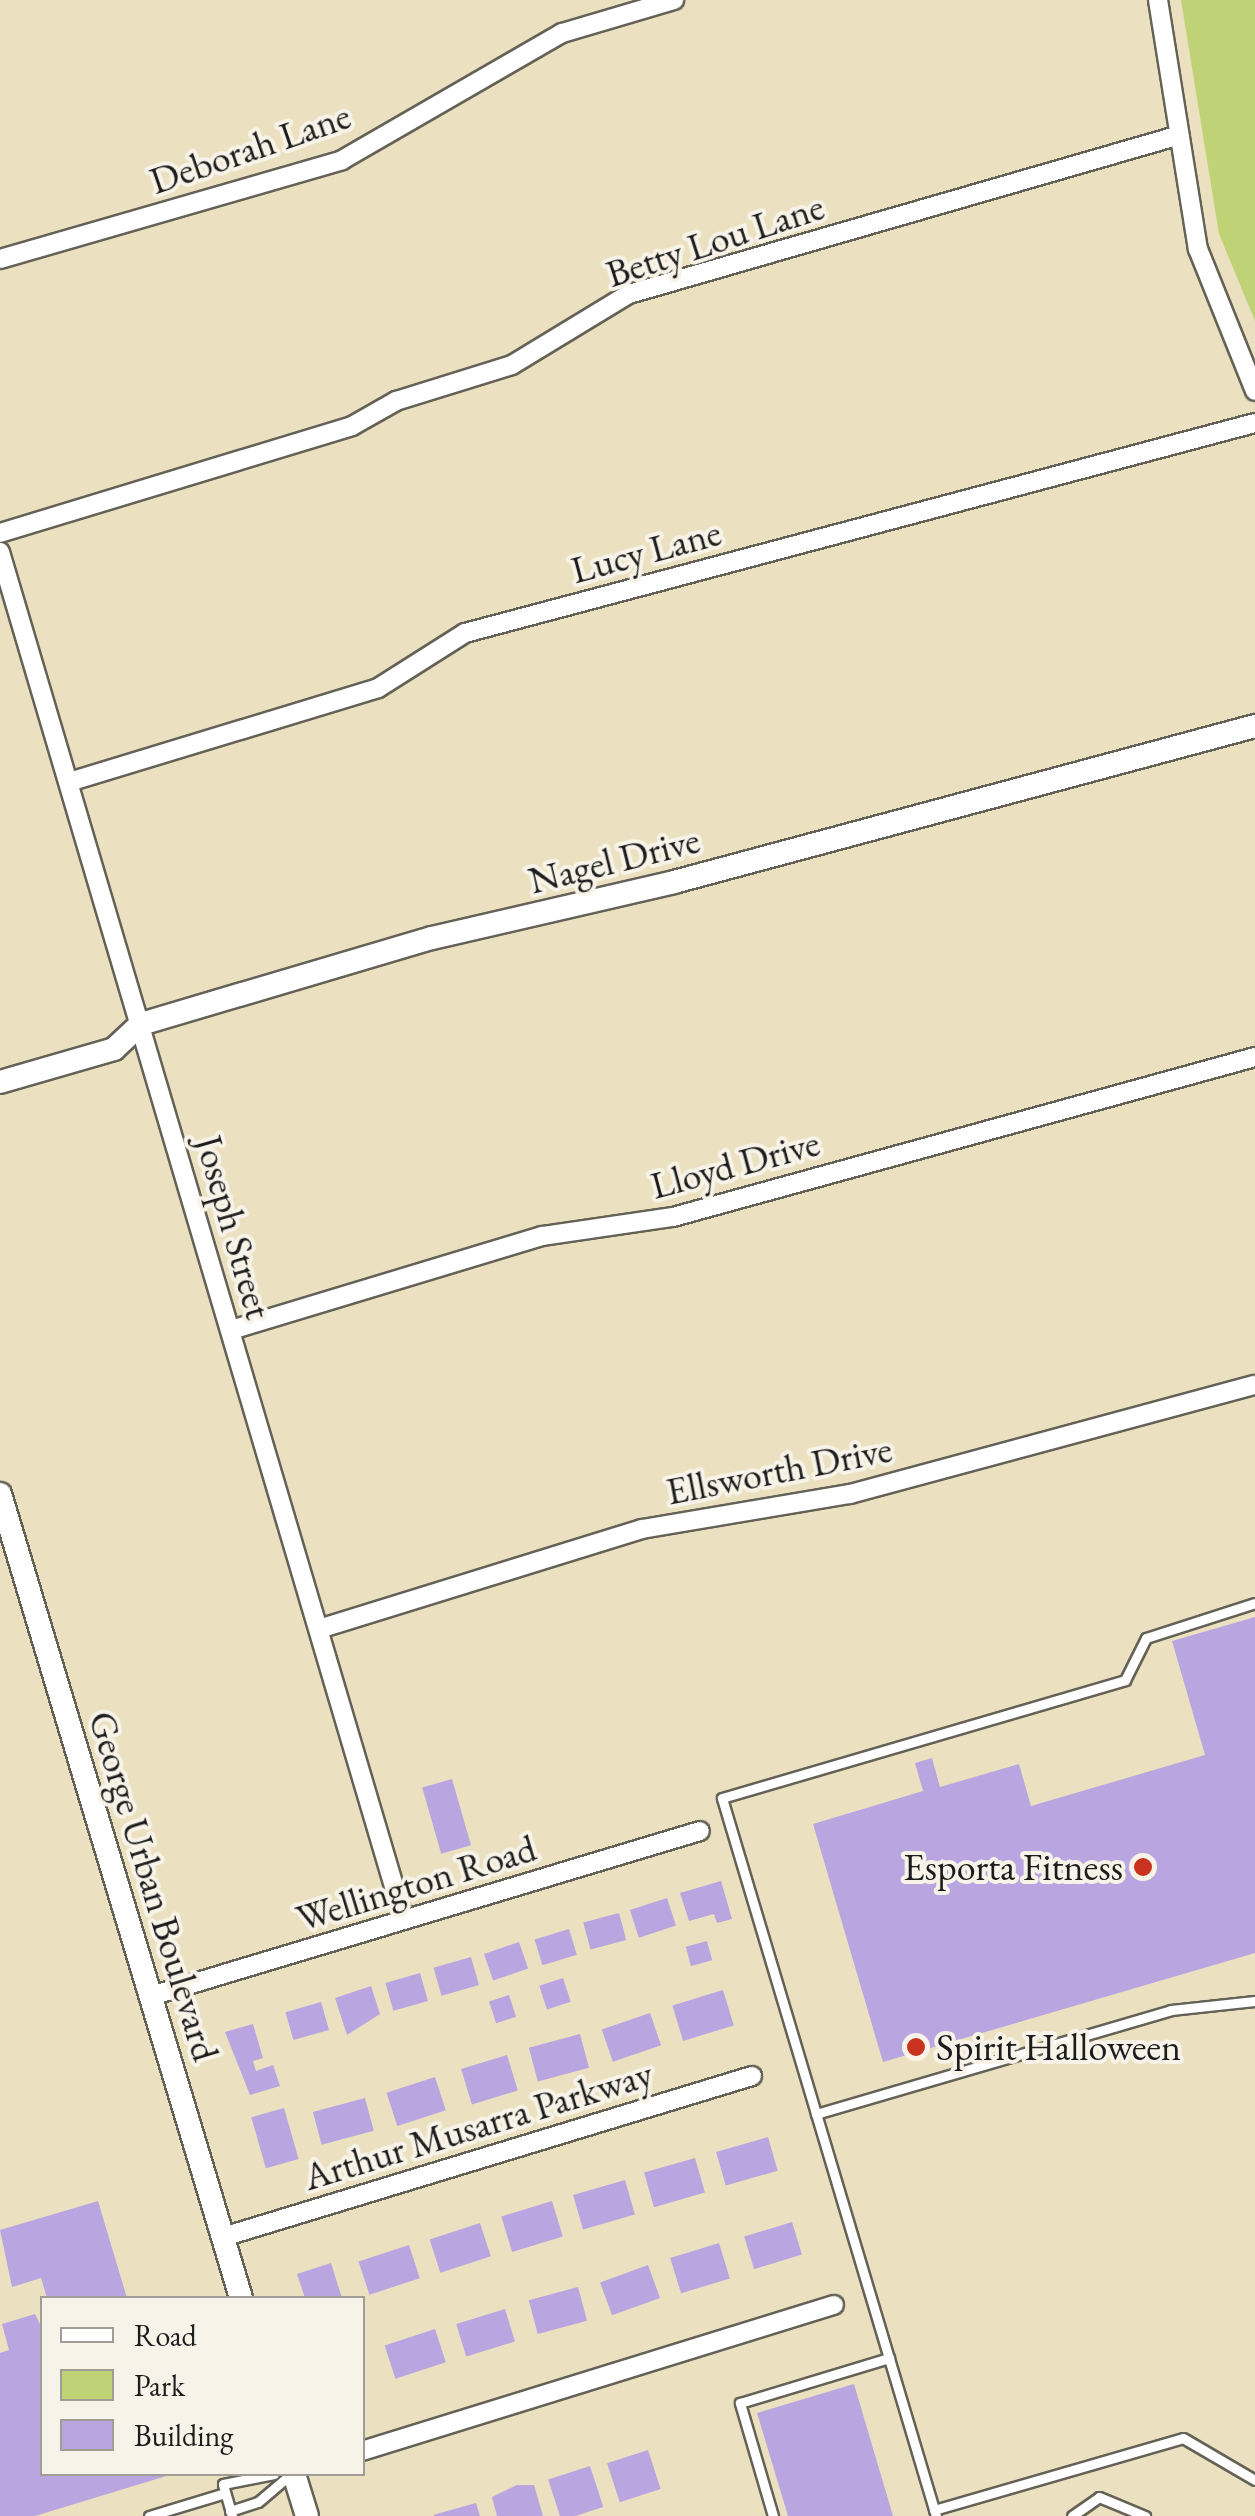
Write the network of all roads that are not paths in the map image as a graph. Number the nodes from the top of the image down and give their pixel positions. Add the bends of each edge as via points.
1 (674, 0) edge
2 (1158, 0) edge
3 (1180, 136) junction
4 (0, 260) edge
5 (1255, 391) edge
6 (1255, 422) edge
7 (0, 533) edge
8 (0, 552) edge
9 (1255, 726) edge
10 (70, 782) junction
11 (141, 1024) junction
12 (1255, 1057) edge
13 (0, 1082) edge
14 (231, 1330) junction
15 (1255, 1385) edge
16 (0, 1494) edge
17 (1255, 1603) edge
18 (319, 1629) junction
19 (700, 1831) dead end
20 (404, 1920) junction
21 (151, 1996) junction
22 (1255, 2001) edge
23 (752, 2076) dead end
24 (816, 2114) junction
25 (223, 2237) junction
26 (241, 2296) edge
27 (834, 2305) dead end
28 (889, 2358) junction
29 (365, 2450) edge
30 (267, 2476) edge
31 (290, 2476) edge
32 (294, 2476) edge
33 (1255, 2480) edge
34 (224, 2488) junction
35 (231, 2513) edge
36 (935, 2513) edge
37 (149, 2516) edge
38 (306, 2516) edge
39 (773, 2516) edge
40 (1072, 2516) edge
41 (1145, 2516) edge

1 - 4 street, Deborah Lane via 562,32 342,160
2 - 3 street
3 - 5 street via 1198,249
3 - 7 street, Betty Lou Lane via 629,294 512,365 396,402 352,426
6 - 10 street, Lucy Lane via 465,633 378,688
8 - 10 street, Joseph Street
9 - 11 street, Nagel Drive via 674,882 432,938
10 - 11 street, Joseph Street
11 - 13 street, Nagel Drive via 114,1049
11 - 14 street, Joseph Street
12 - 14 street, Lloyd Drive via 673,1217 542,1236
14 - 18 street, Joseph Street
15 - 18 street, Ellsworth Drive via 850,1494 642,1529
16 - 21 street, George Urban Boulevard
17 - 24 lane via 1146,1638 1125,1680 722,1798
18 - 20 street, Joseph Street
19 - 20 street, Wellington Road
20 - 21 street, Wellington Road
21 - 25 street, George Urban Boulevard
22 - 24 lane via 1171,2010
23 - 25 street, Arthur Musarra Parkway
24 - 28 lane
25 - 26 street, George Urban Boulevard
27 - 29 street
28 - 36 lane
28 - 39 lane via 740,2403
30 - 34 lane
31 - 35 lane
32 - 38 street
33 - 36 lane via 1183,2438
34 - 35 lane
34 - 37 lane
40 - 41 lane via 1099,2498

